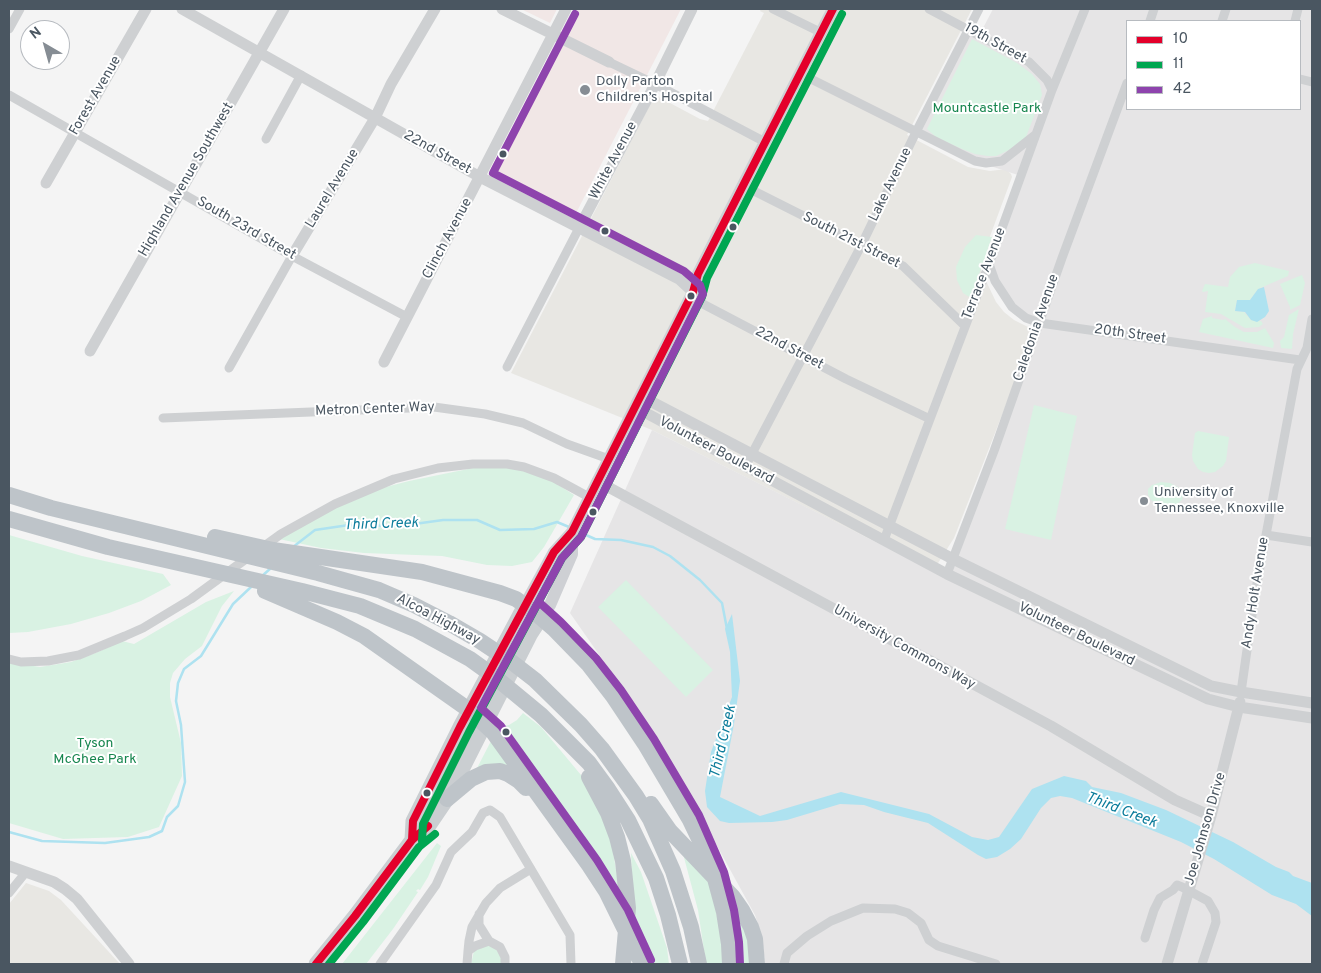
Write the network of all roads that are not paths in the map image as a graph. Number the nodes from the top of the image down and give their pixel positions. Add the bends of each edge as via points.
1 (20, 9) edge
2 (146, 9) edge
3 (182, 9) edge
4 (284, 9) edge
5 (434, 9) edge
6 (502, 9) edge
7 (566, 9) edge
8 (692, 9) edge
9 (773, 9) edge
10 (832, 9) edge
11 (842, 9) edge
12 (929, 9) edge
13 (980, 9) edge
14 (1084, 9) edge
15 (9, 30) edge
16 (969, 30) junction
17 (824, 34) junction
18 (553, 35) junction
19 (260, 53) junction
20 (610, 62) joint
21 (302, 76) junction
22 (807, 77) junction
23 (655, 84) junction
24 (1126, 85) edge
25 (1052, 90) junction
26 (9, 95) edge
27 (375, 118) junction
28 (75, 132) junction
29 (916, 132) junction
30 (1038, 133) junction
31 (266, 139) dead end
32 (768, 144) junction
33 (480, 177) junction
34 (46, 184) dead end
35 (750, 189) junction
36 (179, 191) junction
37 (579, 228) junction
38 (861, 246) junction
39 (292, 256) junction
40 (989, 264) junction
41 (692, 292) junction
42 (407, 317) junction
43 (1312, 319) edge
44 (1040, 323) junction
45 (965, 326) junction
46 (90, 351) dead end
47 (804, 357) junction
48 (1300, 360) junction
49 (384, 362) dead end
50 (507, 367) dead end
51 (229, 368) dead end
52 (637, 402) junction
53 (162, 418) dead end
54 (930, 418) junction
55 (753, 454) junction
56 (609, 459) junction
57 (746, 467) junction
58 (597, 481) junction
59 (9, 495) edge
60 (589, 497) junction
61 (9, 519) edge
62 (890, 525) junction
63 (137, 528) junction
64 (572, 532) junction
65 (1266, 535) junction
66 (884, 540) junction
67 (1312, 542) edge
68 (953, 559) junction
69 (947, 574) junction
70 (297, 596) junction
71 (525, 605) junction
72 (541, 618) junction
73 (9, 659) edge
74 (1241, 692) junction
75 (1312, 703) edge
76 (469, 710) junction
77 (1238, 712) junction
78 (1312, 718) edge
79 (485, 724) junction
80 (561, 735) junction
81 (602, 749) junction
82 (447, 798) junction
83 (1211, 816) junction
84 (557, 820) junction
85 (412, 840) junction
86 (9, 866) edge
87 (531, 869) junction
88 (26, 872) junction
89 (9, 893) edge
90 (479, 914) junction
91 (1145, 938) dead end
92 (489, 942) junction
93 (468, 952) junction
94 (129, 964) edge
95 (316, 964) edge
96 (380, 964) edge
97 (467, 964) edge
98 (505, 964) edge
99 (571, 964) edge
100 (622, 964) edge
101 (642, 964) edge
102 (680, 964) edge
103 (699, 964) edge
104 (730, 964) edge
105 (757, 964) edge
106 (784, 964) edge
107 (996, 964) edge
108 (1167, 964) edge
109 (1202, 964) edge

1 - 15 street
2 - 28 street, Forest Avenue
3 - 19 street, 22nd Street
4 - 19 street, Highland Avenue Southwest
5 - 27 street, Laurel Avenue
6 - 18 street
7 - 18 street, Clinch Avenue
8 - 23 street, White Avenue
9 - 17 street
10 - 17 main road
11 - 17 main road
12 - 16 street, 19th Street
13 - 16 street, Lake Avenue
14 - 25 street, Terrace Avenue
16 - 25 street, 19th Street via 1029,62
16 - 29 street, Lake Avenue
17 - 22 main road
17 - 32 main road
18 - 20 street
18 - 33 street, Clinch Avenue
19 - 21 street, 22nd Street
19 - 36 street, Highland Avenue Southwest
20 - 23 street
21 - 27 street, 22nd Street
21 - 31 street
22 - 29 street
22 - 32 main road
23 - 32 street
23 - 37 street, White Avenue
24 - 44 street, Caledonia Avenue
25 - 30 street, Terrace Avenue
26 - 28 street, South 23rd Street
27 - 33 street, 22nd Street
27 - 39 street, Laurel Avenue
28 - 34 street, Forest Avenue
28 - 36 street, South 23rd Street
29 - 30 street via 986,163 1002,161
29 - 38 street, Lake Avenue
30 - 40 street, Terrace Avenue
32 - 35 main road
32 - 41 main road via 698,274
33 - 37 street, 22nd Street
33 - 42 street, Clinch Avenue
35 - 38 street, South 21st Street
35 - 41 main road via 705,278
36 - 39 street, South 23rd Street
36 - 46 street, Highland Avenue Southwest
37 - 41 street, 22nd Street via 679,279
37 - 50 street, White Avenue
38 - 45 street, South 21st Street via 903,266
38 - 47 street, Lake Avenue
39 - 42 street, South 23rd Street
39 - 51 street, Laurel Avenue
40 - 44 street, 20th Street via 995,281 1012,307 1026,318
40 - 45 street, Terrace Avenue
41 - 47 street, 22nd Street via 702,304
41 - 52 main road
42 - 49 street, Clinch Avenue
43 - 48 street, Andy Holt Avenue via 1307,348
44 - 48 street, 20th Street
44 - 68 street, Caledonia Avenue
45 - 54 street, Terrace Avenue
47 - 54 street, 22nd Street
47 - 55 street, Lake Avenue
48 - 65 street, Andy Holt Avenue
52 - 55 street, Volunteer Boulevard via 652,402
52 - 56 main road
52 - 57 street, Volunteer Boulevard via 646,413
53 - 56 street, Metron Center Way via 434,407 523,423
54 - 62 street, Terrace Avenue
55 - 57 street, Lake Avenue
55 - 62 street, Volunteer Boulevard
56 - 58 main road
57 - 66 street, Volunteer Boulevard
58 - 60 main road
58 - 83 street, University Commons Way via 1051,726 1175,800
59 - 63 highway, Alcoa Highway
60 - 64 main road
60 - 73 street via 554,478 506,464 467,464 394,479 335,504 281,534 191,599 143,628 79,655 48,662
61 - 70 highway
62 - 66 street, Terrace Avenue
62 - 68 street, Volunteer Boulevard
63 - 71 highway via 208,536 273,550 422,572 500,593
63 - 81 highway, Alcoa Highway via 318,573 379,590 414,605 480,641 535,680
64 - 71 main road via 554,552
64 - 72 main road via 570,560
65 - 67 street
65 - 74 street, Andy Holt Avenue
66 - 69 street, Volunteer Boulevard
68 - 69 street, Caledonia Avenue
68 - 74 street, Volunteer Boulevard via 1211,686
69 - 77 street, Volunteer Boulevard
70 - 76 highway via 364,636
70 - 80 highway, Alcoa Highway via 360,606 440,642 470,659 524,700
71 - 72 highway
71 - 76 main road
72 - 79 main road
72 - 104 highway via 589,666 613,696 690,820 703,847 724,912
74 - 75 street, Volunteer Boulevard
74 - 77 street, Joe Johnson Drive
76 - 79 highway
76 - 85 main road via 413,821
77 - 78 street, Volunteer Boulevard
77 - 83 street, Joe Johnson Drive
79 - 82 main road
79 - 84 highway
80 - 100 highway via 583,767 617,836 628,908
80 - 102 highway, Alcoa Highway via 589,763 628,820 656,878
81 - 103 highway, Alcoa Highway via 636,796 662,846 684,900
81 - 105 highway via 684,846 734,897 747,918
82 - 84 highway via 479,774 500,772 519,781
82 - 85 main road via 430,824
83 - 108 street, Joe Johnson Drive
84 - 101 highway via 606,891
85 - 95 main road
86 - 88 street
87 - 90 street via 500,888
87 - 96 street via 500,816 490,810 483,814 472,832 451,852 436,886
87 - 99 street via 570,935
88 - 89 street
88 - 94 street via 54,882 77,899
90 - 92 street via 479,925
90 - 93 street via 470,932
91 - 109 street via 1160,898 1177,885 1182,887 1208,901 1215,913 1216,922
92 - 93 street
92 - 98 street via 500,947
93 - 97 street
106 - 107 street via 787,953 807,936 831,921 863,908 895,909 908,913 921,923 929,940 938,946

